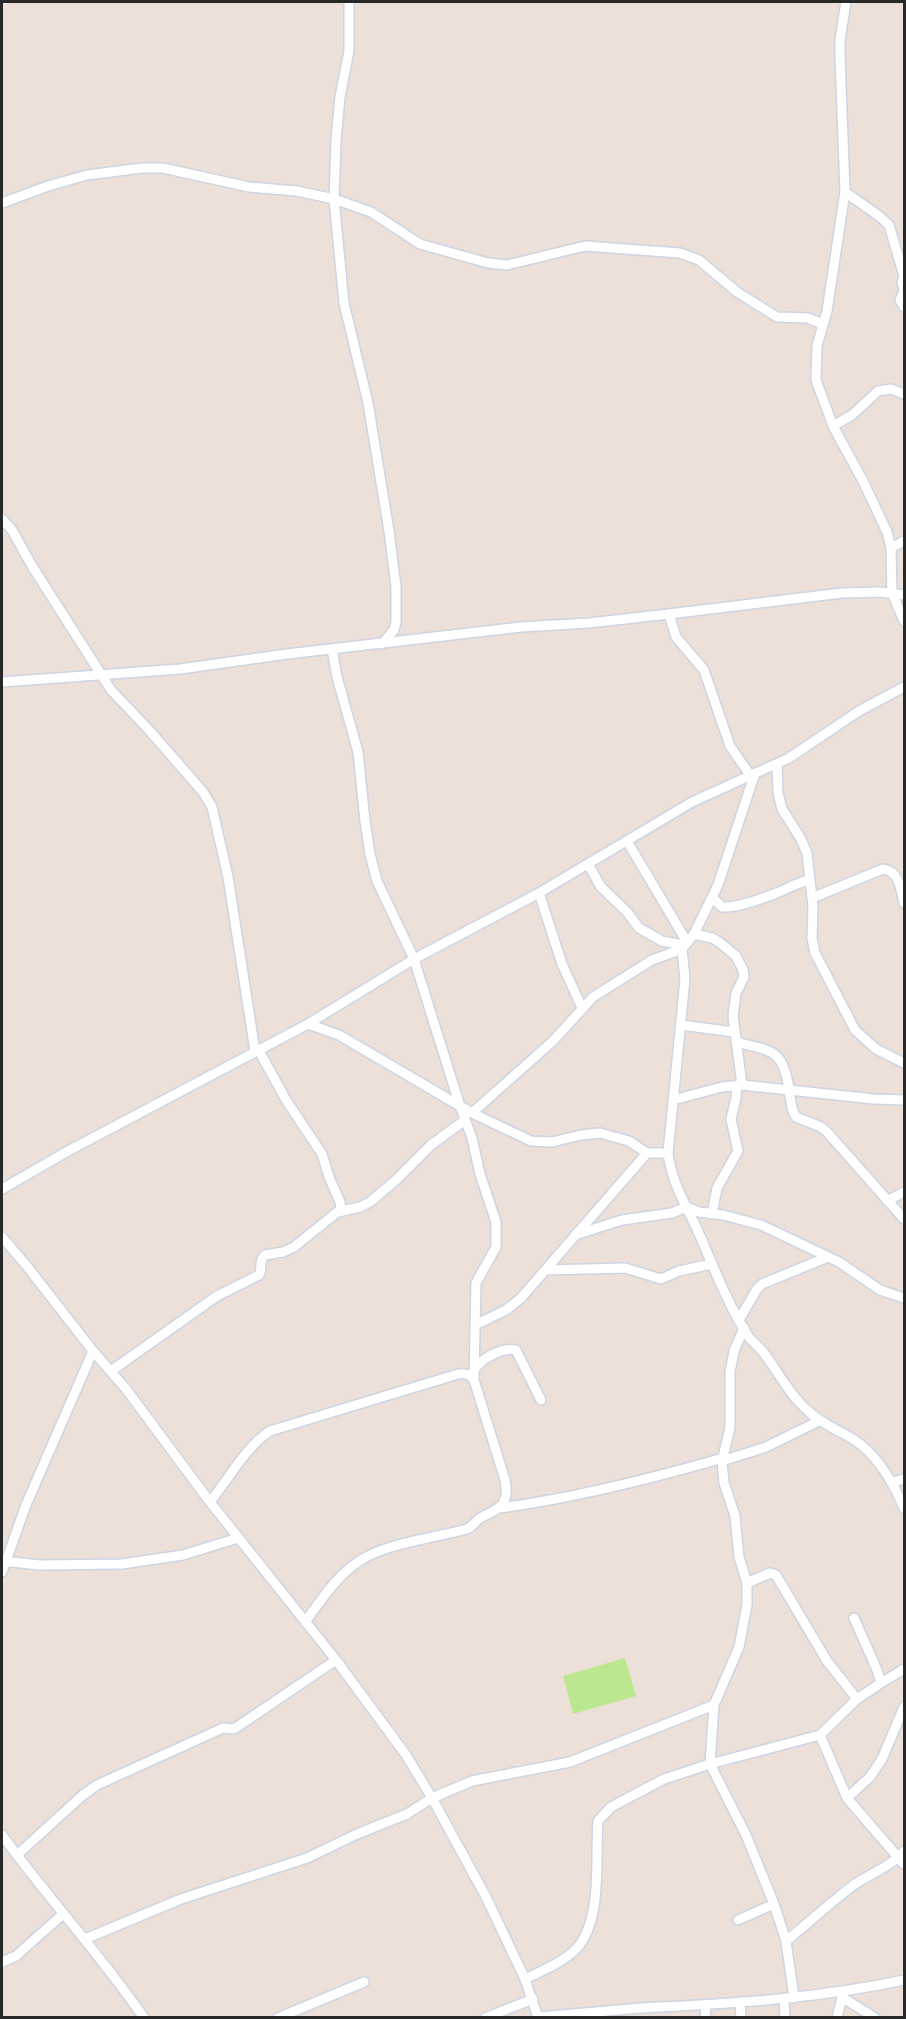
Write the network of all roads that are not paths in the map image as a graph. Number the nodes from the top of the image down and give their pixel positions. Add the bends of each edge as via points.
1 (349, 2) edge
2 (846, 2) edge
3 (845, 192) junction
4 (334, 200) junction
5 (2, 203) edge
6 (904, 290) edge
7 (904, 307) edge
8 (822, 324) junction
9 (904, 393) edge
10 (833, 426) junction
11 (2, 519) edge
12 (904, 541) edge
13 (891, 548) junction
14 (892, 593) junction
15 (904, 595) edge
16 (669, 614) junction
17 (904, 621) edge
18 (396, 622) junction
19 (409, 641) junction
20 (382, 644) junction
21 (332, 649) junction
22 (102, 676) junction
23 (2, 682) edge
24 (904, 687) edge
25 (777, 764) junction
26 (753, 774) junction
27 (627, 841) junction
28 (588, 864) junction
29 (810, 880) junction
30 (539, 893) junction
31 (712, 897) junction
32 (812, 898) junction
33 (904, 903) edge
34 (686, 942) junction
35 (414, 959) junction
36 (582, 1008) junction
37 (308, 1024) junction
38 (681, 1025) junction
39 (735, 1037) junction
40 (257, 1050) junction
41 (904, 1062) edge
42 (739, 1085) junction
43 (790, 1090) junction
44 (673, 1100) junction
45 (904, 1100) edge
46 (460, 1106) junction
47 (469, 1116) junction
48 (646, 1153) junction
49 (668, 1153) junction
50 (2, 1189) edge
51 (904, 1192) edge
52 (887, 1201) junction
53 (686, 1207) junction
54 (338, 1212) junction
55 (712, 1214) junction
56 (904, 1219) edge
57 (575, 1235) junction
58 (2, 1237) edge
59 (828, 1257) junction
60 (712, 1264) junction
61 (546, 1270) junction
62 (904, 1298) edge
63 (742, 1324) junction
64 (475, 1325) junction
65 (93, 1351) junction
66 (474, 1370) junction
67 (111, 1371) junction
68 (474, 1380) junction
69 (541, 1400) dead end
70 (819, 1421) junction
71 (723, 1460) junction
72 (904, 1479) edge
73 (893, 1482) junction
74 (210, 1502) junction
75 (500, 1508) junction
76 (904, 1508) edge
77 (238, 1538) junction
78 (4, 1561) edge
79 (2, 1572) edge
80 (747, 1583) junction
81 (854, 1618) dead end
82 (305, 1622) junction
83 (336, 1660) junction
84 (904, 1669) edge
85 (881, 1683) junction
86 (857, 1699) junction
87 (714, 1705) junction
88 (904, 1707) edge
89 (820, 1735) junction
90 (710, 1764) junction
91 (432, 1798) junction
92 (847, 1798) junction
93 (2, 1835) edge
94 (16, 1855) junction
95 (902, 1858) edge
96 (774, 1904) junction
97 (63, 1914) junction
98 (738, 1920) dead end
99 (86, 1939) junction
100 (786, 1941) junction
101 (2, 1962) edge
102 (525, 1979) junction
103 (904, 1980) edge
104 (364, 1982) dead end
105 (841, 1995) junction
106 (789, 1998) junction
107 (533, 1999) junction
108 (740, 2003) junction
109 (706, 2006) junction
110 (660, 2007) junction
111 (538, 2017) edge
112 (144, 2018) edge
113 (279, 2018) edge
114 (484, 2018) edge
115 (658, 2018) edge
116 (705, 2018) edge
117 (741, 2018) edge
118 (785, 2018) edge
119 (837, 2018) edge
120 (875, 2018) edge

1 - 4 street via 349,51 340,97
2 - 3 street via 840,40
3 - 6 street via 889,225 904,276
3 - 8 street
4 - 5 street via 297,191 240,186 163,168 142,168 87,175
4 - 8 street via 371,212 420,244 488,263 507,265 585,246 680,253 699,260 737,292 777,317 808,318
4 - 18 street via 344,303 368,403 389,531
6 - 7 street via 900,300
8 - 10 street via 816,380
9 - 10 street via 878,391
10 - 13 street via 879,513
11 - 22 street via 19,540
12 - 13 street
13 - 14 street
14 - 15 street
14 - 16 street via 842,593
14 - 17 street
16 - 19 street
16 - 26 street via 676,636 704,670 730,746
18 - 19 street via 400,634
18 - 20 street
19 - 20 street
20 - 21 street
21 - 22 street
21 - 35 street via 358,752 370,854 379,885
22 - 23 street
22 - 40 street via 212,807
24 - 25 street
25 - 26 street
25 - 29 street via 779,802 805,846
26 - 27 street via 692,802
26 - 31 street
27 - 28 street
27 - 34 street
28 - 30 street
28 - 34 street via 601,887 639,928 662,941
29 - 31 street via 730,907 722,907
29 - 32 street
30 - 35 street
30 - 36 street via 562,964
31 - 34 street
32 - 33 street via 882,869 896,876
32 - 41 street via 815,953 850,1022 876,1048
34 - 36 street via 646,963
34 - 38 street
34 - 39 street via 719,942 741,963 744,977 736,993
35 - 37 street
35 - 46 street
36 - 47 street via 546,1048
37 - 40 street
37 - 46 street via 339,1035
38 - 39 street
38 - 44 street
39 - 42 street
39 - 43 street via 776,1054 782,1061
40 - 50 street
40 - 54 street via 322,1154 340,1202
42 - 43 street
42 - 44 street
42 - 55 street via 731,1119 738,1151 717,1188
43 - 45 street
43 - 52 street via 795,1116 822,1127
44 - 49 street
46 - 47 street
47 - 48 street via 531,1141 552,1142 600,1133 618,1136
47 - 54 street via 431,1145 370,1202
47 - 64 street via 480,1174 497,1231 493,1253 477,1283
48 - 49 street
48 - 57 street
49 - 53 street
51 - 52 street
52 - 56 street
53 - 55 street
53 - 57 street via 672,1213 622,1220
53 - 60 street
54 - 67 street via 294,1247 265,1255 259,1275 217,1296
55 - 59 street via 761,1225
57 - 61 street
58 - 65 street
59 - 62 street via 880,1290
59 - 63 street via 762,1284
60 - 61 street via 679,1270 661,1279 625,1268
60 - 63 street
61 - 64 street via 513,1305
63 - 70 street via 794,1396
63 - 71 street via 734,1351 730,1428
64 - 66 street
65 - 67 street
65 - 78 street
66 - 68 street
66 - 69 street via 483,1359 507,1349 516,1350
67 - 74 street
68 - 74 street via 465,1373 458,1374 270,1431 244,1456
68 - 75 street via 505,1480 506,1496
70 - 71 street via 766,1447
70 - 73 street via 860,1444
71 - 75 street
71 - 80 street via 724,1483 735,1515
72 - 73 street
73 - 76 street
74 - 77 street
75 - 82 street via 479,1518 467,1530 384,1550 359,1561 334,1583
77 - 78 street via 183,1555 122,1564 40,1565
77 - 82 street
78 - 79 street
80 - 86 street via 770,1573 776,1575 827,1661
80 - 87 street via 739,1647
81 - 85 street
82 - 83 street
83 - 91 street via 406,1755
83 - 94 street via 234,1729 223,1728 97,1785
84 - 85 street
85 - 86 street
86 - 89 street
87 - 90 street
87 - 91 street via 570,1762 472,1780
88 - 92 street via 882,1759 870,1777
89 - 90 street
89 - 92 street
90 - 96 street via 746,1835
90 - 102 street via 646,1787 611,1807 598,1821 595,1906 581,1942 564,1958
91 - 99 street via 407,1814 307,1858 181,1899
91 - 102 street
92 - 95 street
93 - 94 street
94 - 97 street
95 - 100 street via 853,1886
96 - 98 street
96 - 100 street
97 - 99 street
97 - 101 street via 16,1956
99 - 112 street
100 - 106 street
102 - 107 street
103 - 105 street
104 - 113 street
105 - 106 street
105 - 119 street
105 - 120 street
106 - 108 street
106 - 118 street
107 - 111 street
107 - 114 street
108 - 109 street
108 - 117 street
109 - 110 street
109 - 116 street
110 - 111 street
110 - 115 street

